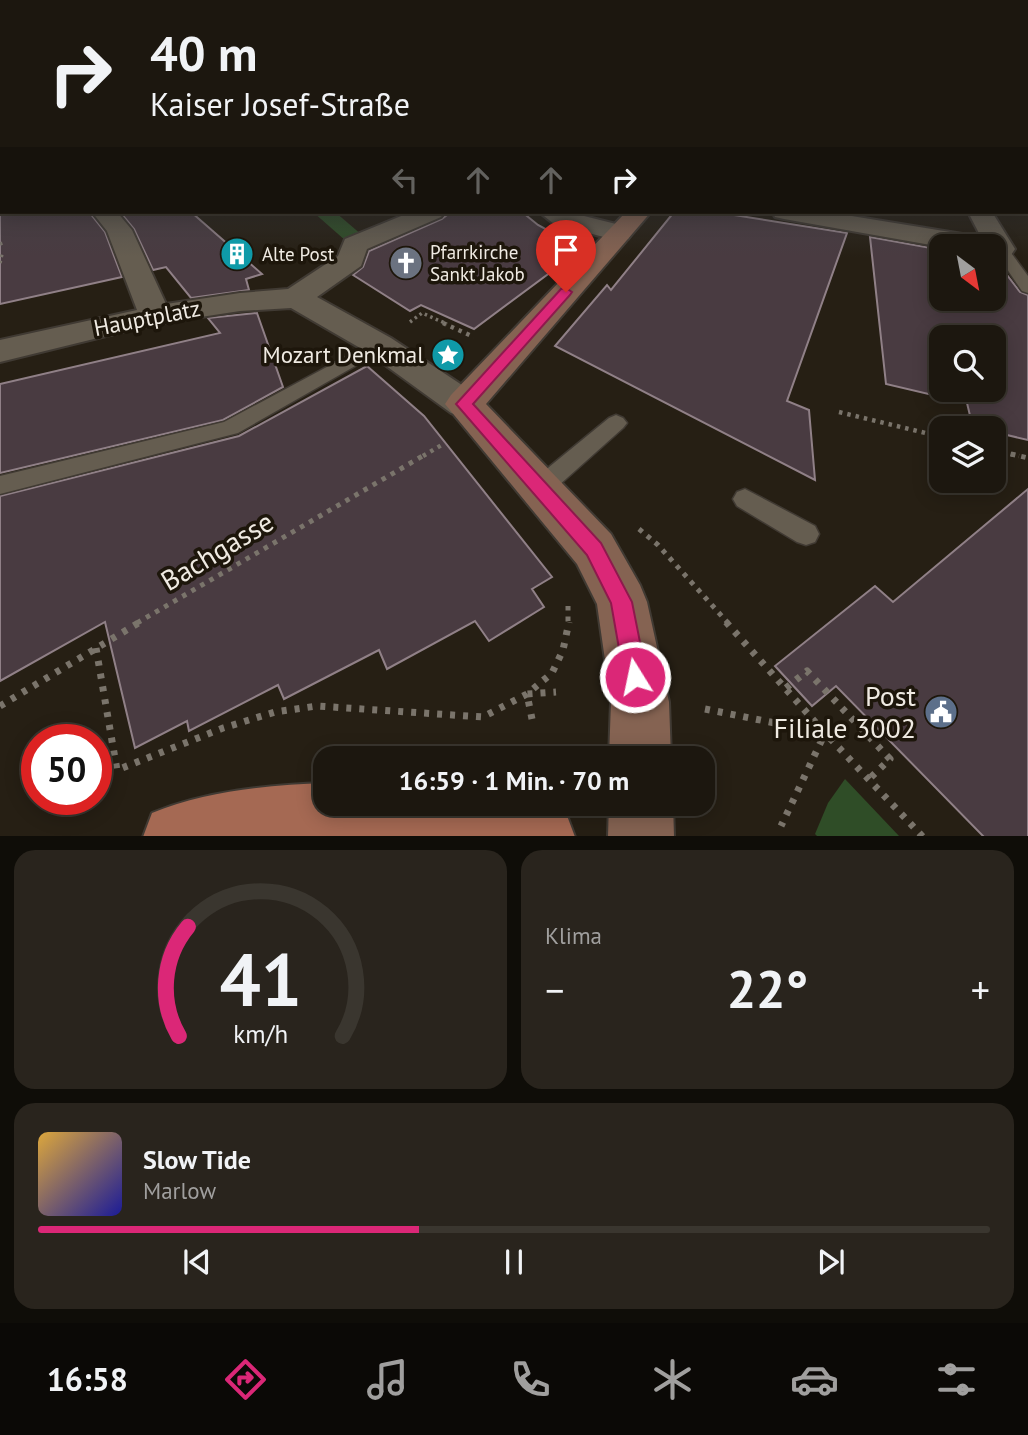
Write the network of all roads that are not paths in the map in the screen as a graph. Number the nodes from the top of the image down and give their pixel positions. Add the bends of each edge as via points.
1 (106, 214) edge
2 (427, 214) edge
3 (554, 214) edge
4 (796, 214) edge
5 (981, 214) edge
6 (629, 222) edge
7 (989, 234) edge
8 (929, 237) edge
9 (1006, 261) edge
10 (1028, 288) edge
11 (296, 298) junction
12 (155, 315) junction
13 (379, 345) junction
14 (0, 351) edge
15 (460, 420) junction
16 (616, 423) dead end
17 (0, 485) edge
18 (540, 488) junction
19 (745, 499) dead end
20 (806, 534) dead end
21 (640, 746) edge
22 (641, 816) edge
23 (176, 836) edge
24 (542, 836) edge
25 (641, 836) edge

1 - 12 street via 119,230
2 - 11 street via 354,245 351,260
3 - 6 street via 563,219
4 - 8 street
5 - 7 street
6 - 15 main road via 512,351
9 - 10 lane
11 - 12 street, Hauptplatz
11 - 13 street
12 - 14 street, Hauptplatz
13 - 15 street
13 - 17 lane via 230,428
15 - 18 main road
16 - 18 lane
18 - 21 main road via 594,549 621,602 640,702
19 - 20 lane
22 - 25 main road
23 - 24 main road via 259,820 323,815 406,817

